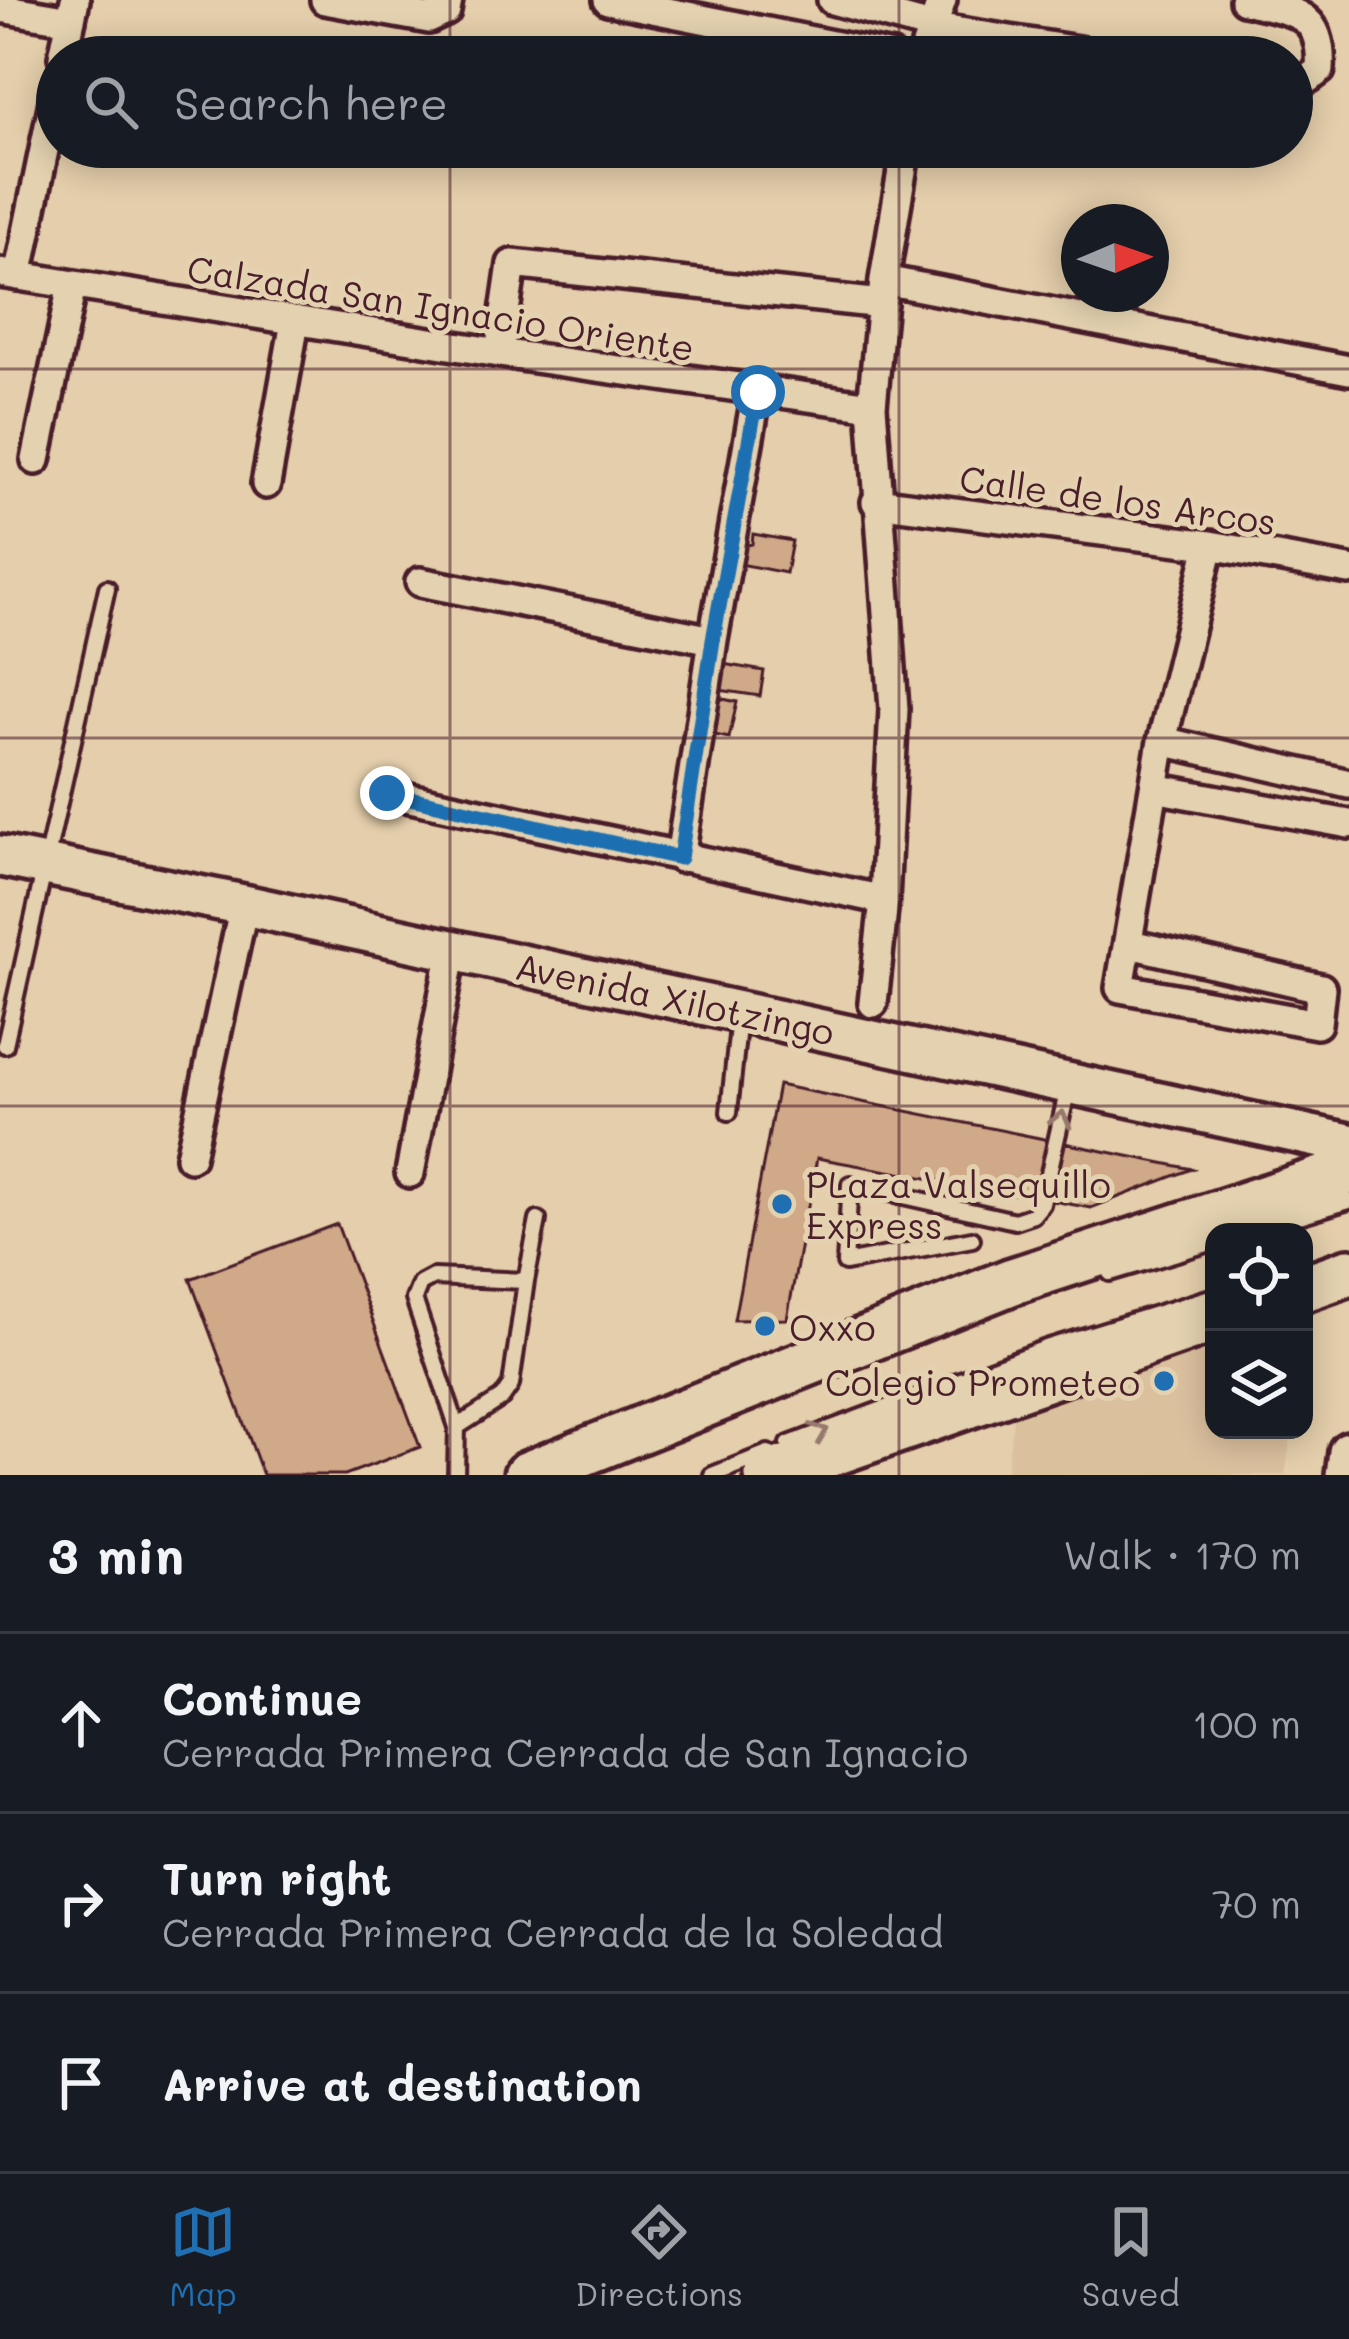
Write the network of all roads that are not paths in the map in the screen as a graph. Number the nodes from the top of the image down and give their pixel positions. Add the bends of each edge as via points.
1 (325, 0) edge
2 (448, 0) edge
3 (608, 0) edge
4 (832, 0) edge
5 (942, 0) edge
6 (1244, 0) edge
7 (0, 8) edge
8 (73, 10) edge
9 (935, 28) junction
10 (787, 36) edge
11 (931, 36) edge
12 (985, 36) edge
13 (1313, 75) edge
14 (36, 168) edge
15 (903, 168) edge
16 (9, 274) edge
17 (72, 285) junction
18 (883, 292) junction
19 (295, 322) junction
20 (499, 353) junction
21 (1349, 370) edge
22 (758, 392) junction
23 (872, 406) junction
24 (36, 460) dead end
25 (266, 484) dead end
26 (876, 502) junction
27 (1210, 545) junction
28 (1349, 570) edge
29 (420, 582) dead end
30 (107, 588) dead end
31 (713, 640) junction
32 (1162, 741) junction
33 (1349, 784) edge
34 (1154, 788) junction
35 (387, 793) dead end
36 (1349, 824) edge
37 (0, 856) edge
38 (680, 858) junction
39 (45, 865) junction
40 (884, 900) junction
41 (244, 904) junction
42 (1130, 944) junction
43 (452, 950) junction
44 (873, 1003) dead end
45 (740, 1012) junction
46 (5, 1045) dead end
47 (1069, 1083) junction
48 (729, 1112) dead end
49 (1349, 1144) edge
50 (190, 1157) dead end
51 (1349, 1171) edge
52 (410, 1173) dead end
53 (1349, 1202) edge
54 (538, 1220) dead end
55 (1277, 1223) edge
56 (972, 1239) dead end
57 (1205, 1245) edge
58 (1100, 1276) dead end
59 (526, 1281) junction
60 (1205, 1299) edge
61 (1205, 1322) edge
62 (723, 1415) dead end
63 (457, 1427) junction
64 (1349, 1452) edge
65 (787, 1471) edge
66 (456, 1475) edge
67 (527, 1475) edge
68 (569, 1475) edge
69 (712, 1475) edge
70 (1346, 1475) edge

1 - 2 street via 429,20
3 - 10 street
4 - 9 street
5 - 9 street
6 - 13 street via 1295,13 1316,28 1322,43
7 - 8 street
9 - 11 street
9 - 12 street
14 - 16 street
15 - 18 street
16 - 17 street, Calzada San Ignacio Oriente
17 - 19 street, Calzada San Ignacio Oriente
17 - 24 street
18 - 20 street via 512,264
18 - 21 street
18 - 23 street
19 - 20 street, Calzada San Ignacio Oriente
19 - 25 street
20 - 22 street, Calzada San Ignacio Oriente
22 - 23 street, Calzada San Ignacio Oriente
22 - 31 street
23 - 26 street
26 - 27 street, Calle de los Arcos
26 - 40 street via 894,710
27 - 28 street, Calle de los Arcos
27 - 32 street
29 - 31 street
30 - 39 lane
31 - 38 street
32 - 33 street
32 - 34 street
34 - 36 street
34 - 42 street
35 - 38 street
37 - 39 street, Avenida Xilotzingo
38 - 40 street
39 - 41 street, Avenida Xilotzingo
39 - 46 lane
40 - 44 street
41 - 43 street, Avenida Xilotzingo
41 - 50 street
42 - 42 street via 1120,988 1317,1024 1321,988
43 - 45 street, Avenida Xilotzingo
43 - 52 street
45 - 47 street, Avenida Xilotzingo
45 - 48 lane
47 - 49 street, Avenida Xilotzingo
56 -> 47 lane via 844,1264 850,1184 1015,1221 1034,1215
51 - 67 main road via 1010,1282
53 - 55 lane
54 - 59 lane
57 - 58 lane
59 - 63 lane via 512,1385
59 - 63 lane via 433,1277 420,1284 414,1299
69 -> 60 lane via 1046,1348
61 - 65 main road
62 - 68 lane
63 - 66 lane
64 - 70 street

